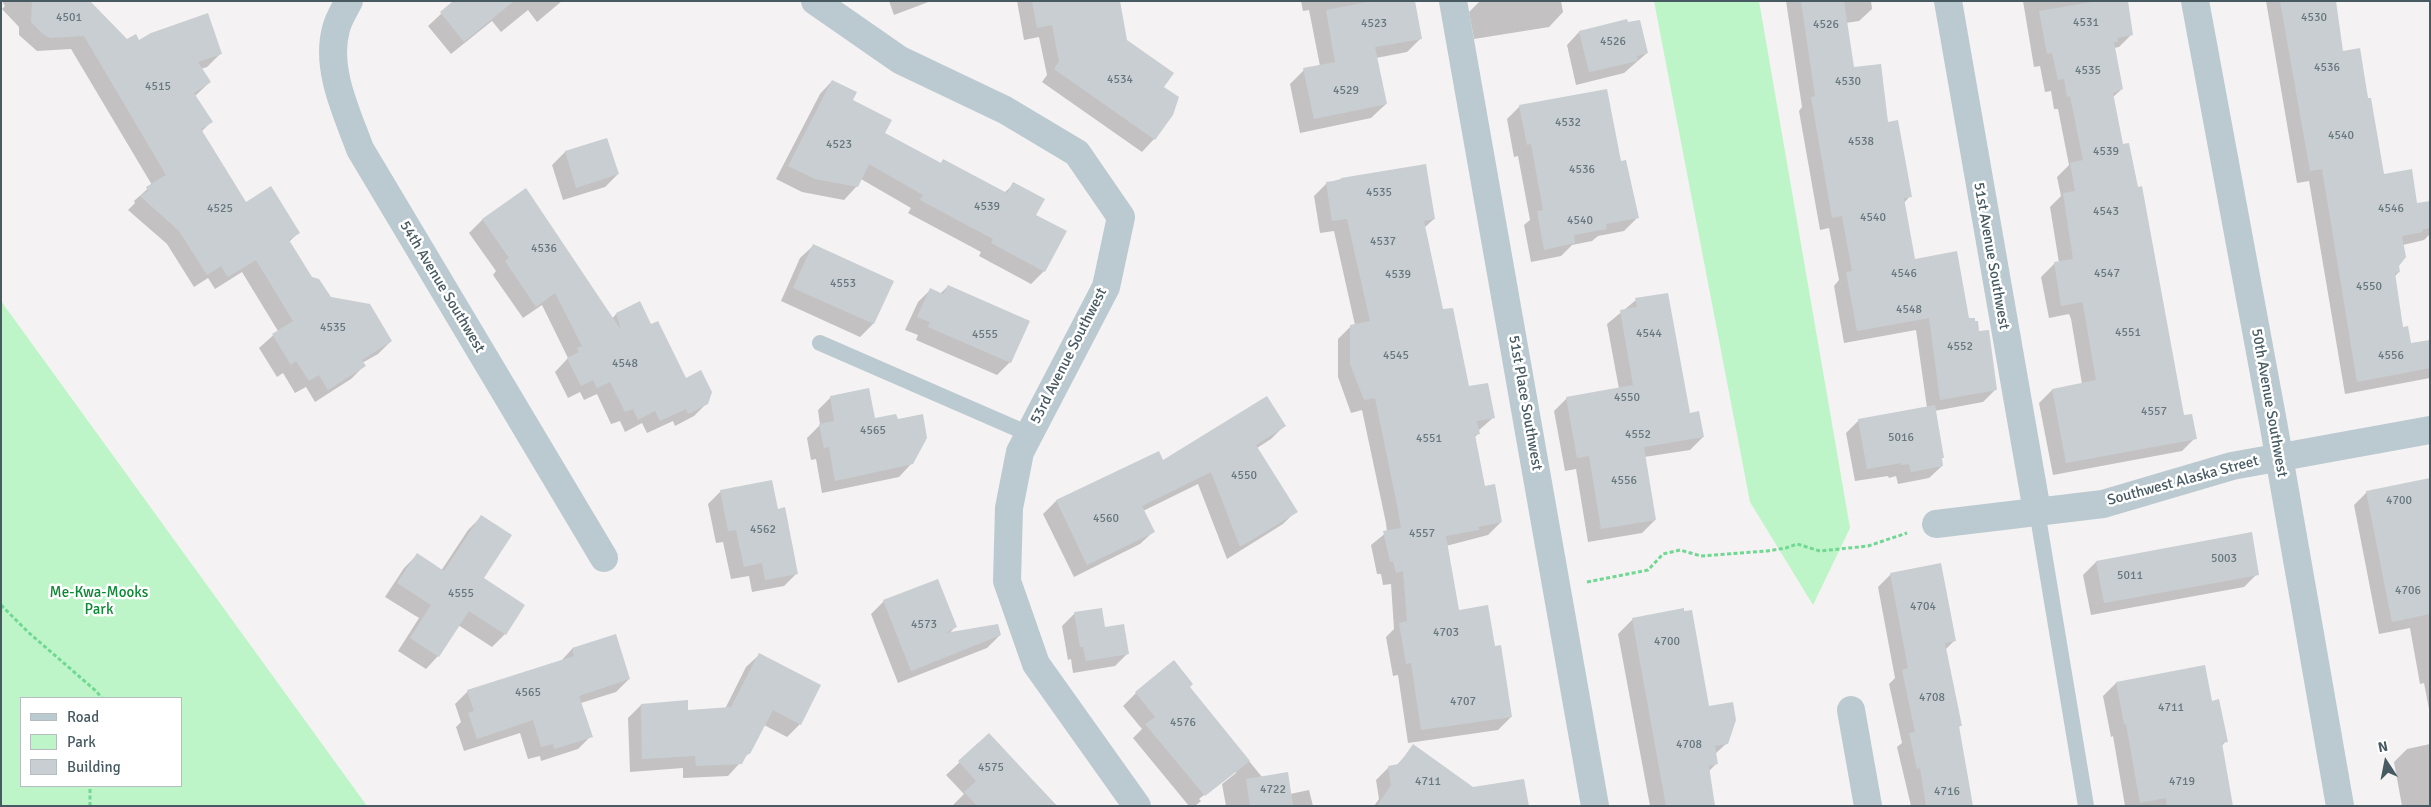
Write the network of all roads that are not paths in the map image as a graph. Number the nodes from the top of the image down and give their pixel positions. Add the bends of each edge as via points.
1 (349, 1) edge
2 (815, 1) edge
3 (1453, 1) edge
4 (1948, 1) edge
5 (2195, 1) edge
6 (820, 343) dead end
7 (2430, 430) edge
8 (1029, 434) junction
9 (2279, 456) junction
10 (2037, 511) junction
11 (1936, 524) road end
12 (604, 558) dead end
13 (1851, 710) dead end
14 (1137, 806) edge
15 (1596, 806) edge
16 (1868, 806) edge
17 (2086, 806) edge
18 (2340, 806) edge

1 - 12 street, 54th Avenue Southwest via 336,30 334,60 338,88 360,149
2 - 8 street, 53rd Avenue Southwest via 900,60 1005,110 1076,153 1121,217 1106,287
3 - 15 street, 51st Place Southwest
4 - 10 street, 51st Avenue Southwest
5 - 9 street, 50th Avenue Southwest
6 - 8 lane
7 - 9 street, Southwest Alaska Street
8 - 14 street, 53rd Avenue Southwest via 1020,452 1009,508 1007,581 1036,664
9 - 10 street, Southwest Alaska Street via 2232,466 2103,504
9 - 18 street, 50th Avenue Southwest
10 - 11 street, Southwest Alaska Street
10 - 17 lane
13 - 16 street

